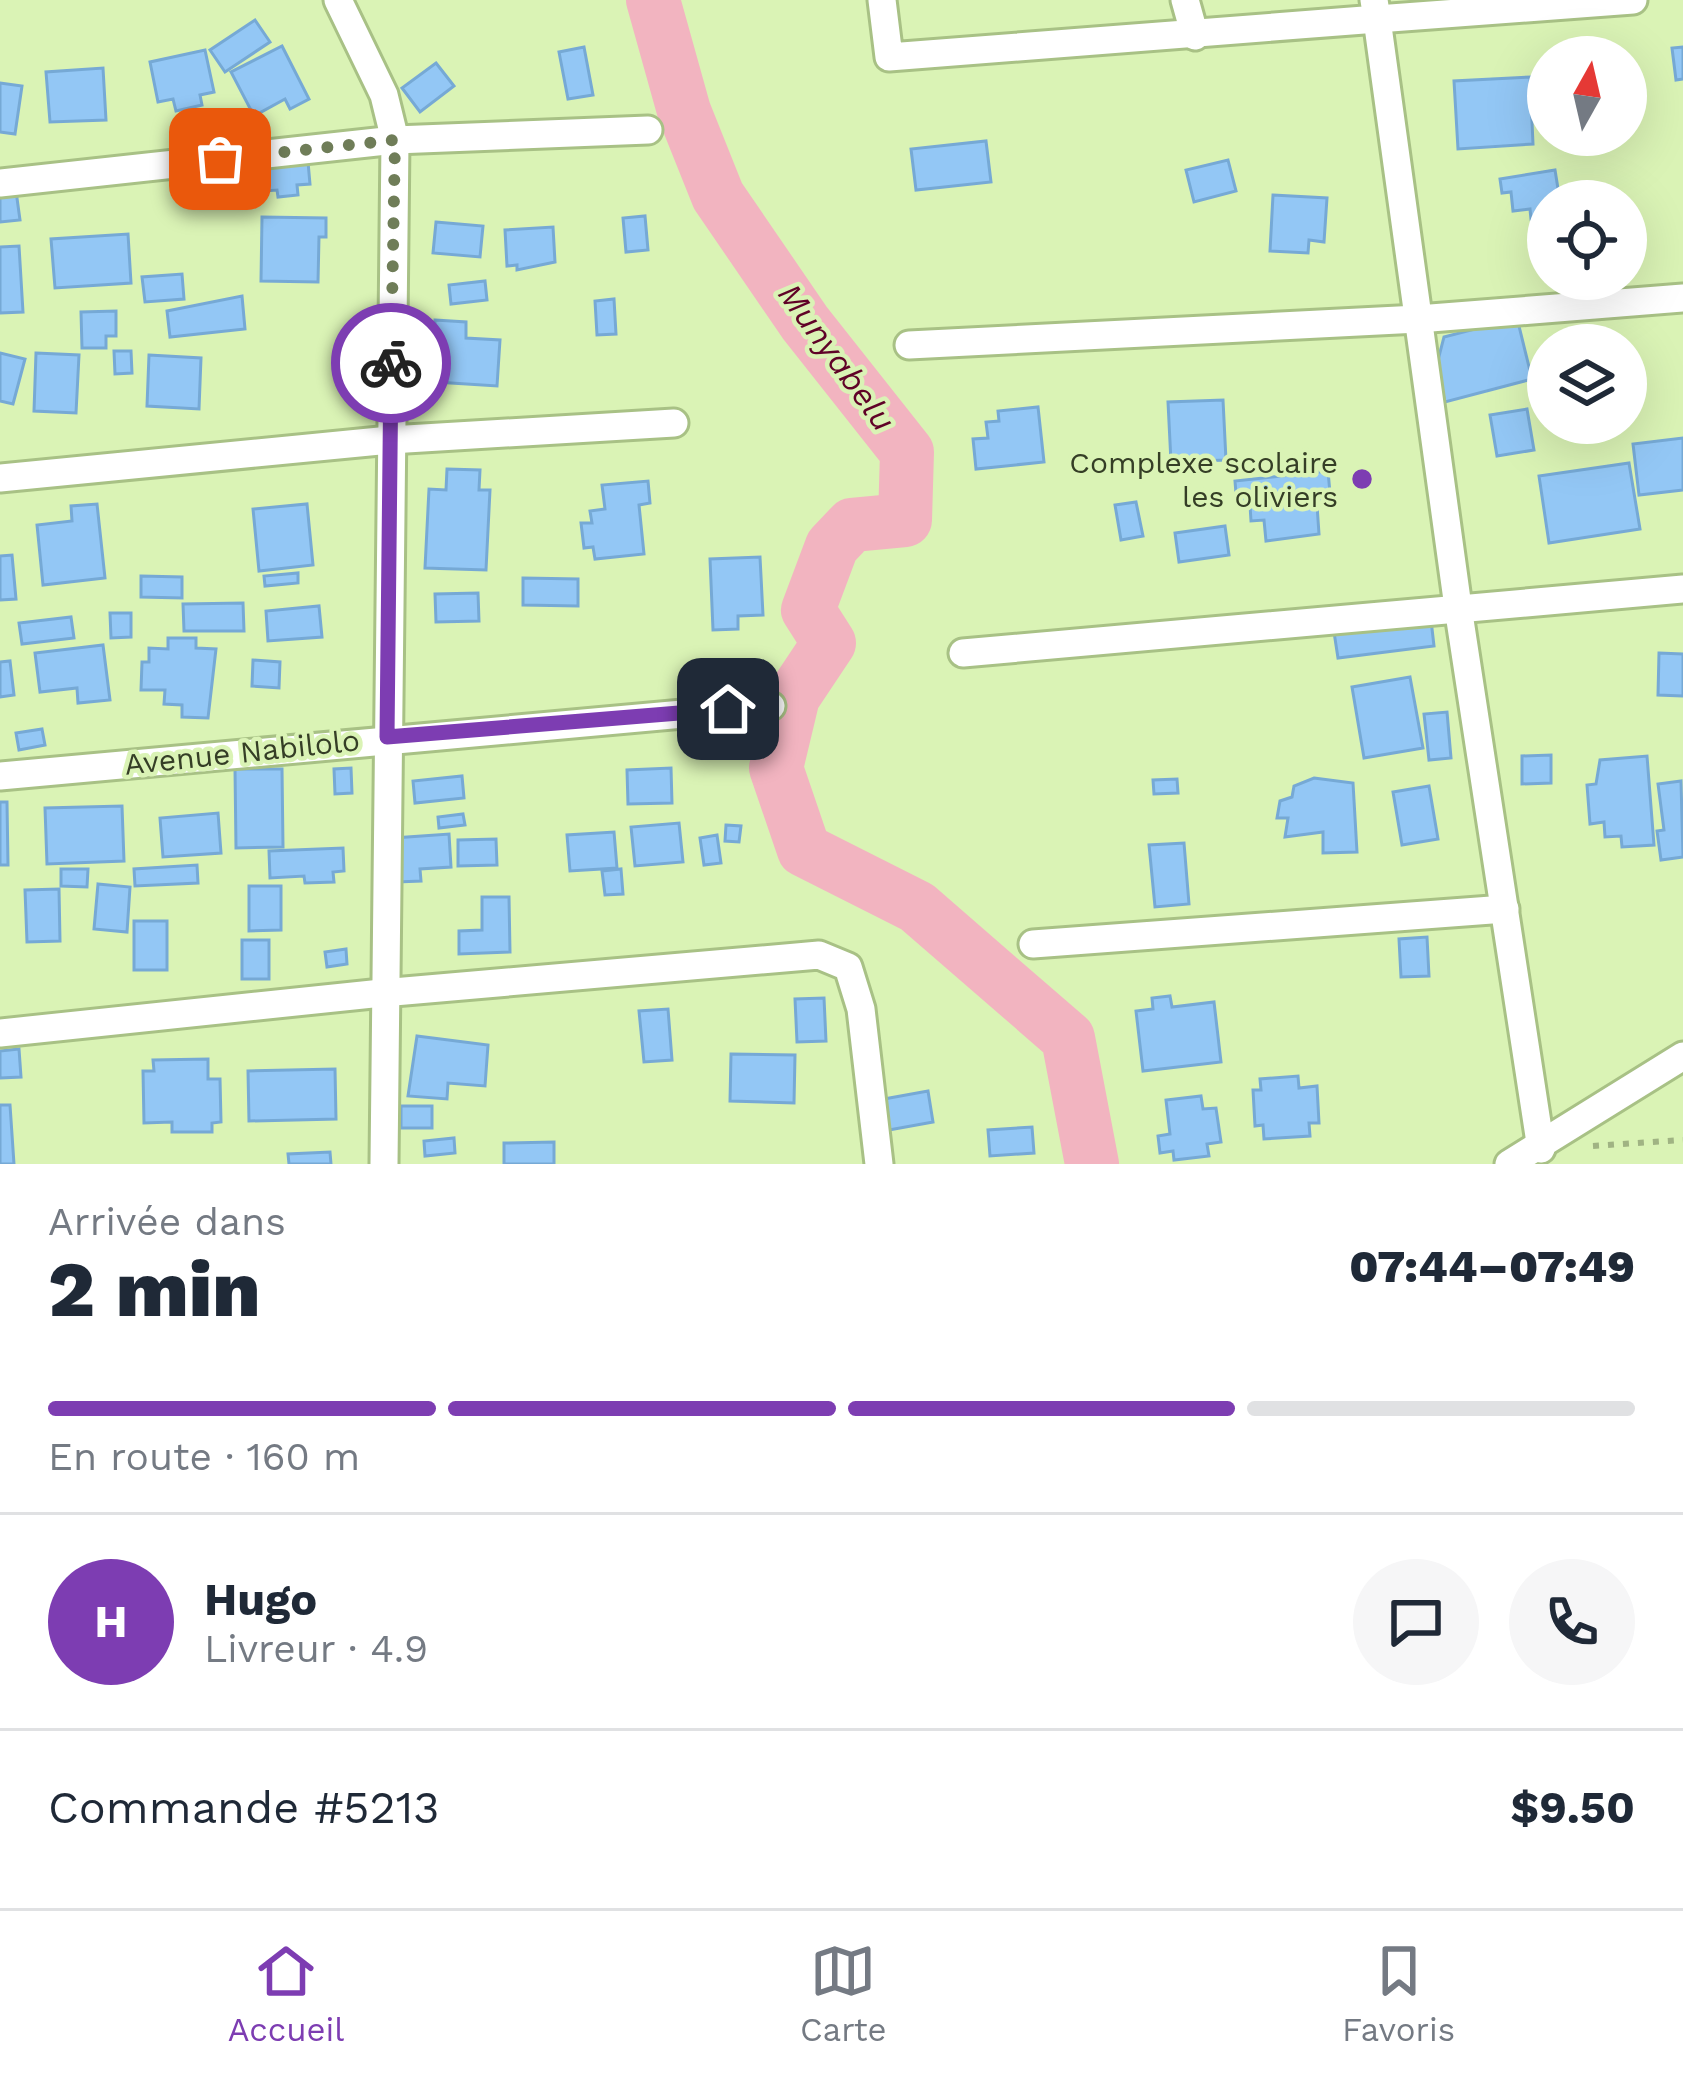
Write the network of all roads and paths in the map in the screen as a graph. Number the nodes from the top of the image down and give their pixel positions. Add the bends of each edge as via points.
1 (338, 0) edge
2 (882, 0) edge
3 (1185, 0) edge
4 (1633, 0) edge
5 (1376, 10) edge
6 (1195, 36) junction
7 (648, 130) dead end
8 (395, 140) junction
9 (0, 182) edge
10 (1683, 298) edge
11 (1418, 319) junction
12 (909, 345) dead end
13 (674, 423) dead end
14 (390, 440) junction
15 (0, 478) edge
16 (1683, 589) edge
17 (1458, 607) junction
18 (963, 652) dead end
19 (771, 706) dead end
20 (387, 737) junction
21 (0, 776) edge
22 (1504, 909) junction
23 (1034, 944) dead end
24 (382, 993) junction
25 (0, 1034) edge
26 (1683, 1056) edge
27 (1683, 1140) edge
28 (1588, 1146) dead end
29 (1541, 1149) junction
30 (384, 1164) edge
31 (878, 1164) edge
32 (1509, 1164) edge

1 - 8 street via 384,95
2 - 6 street via 889,57
3 - 6 street
4 - 5 street
5 - 6 street
5 - 11 street
7 - 8 street
8 - 9 street
8 - 14 street
10 - 11 street
11 - 12 street
11 - 17 street
13 - 14 street
14 - 15 street
14 - 20 street
16 - 17 street
17 - 18 street
17 - 22 street
19 - 20 street, Avenue Nabilolo
20 - 21 street, Avenue Nabilolo
20 - 24 street
22 - 23 street
22 - 29 street
24 - 25 street
24 - 30 street
24 - 31 street via 819,955 848,967 861,1009
26 - 29 street
27 - 28 path
29 - 32 street

